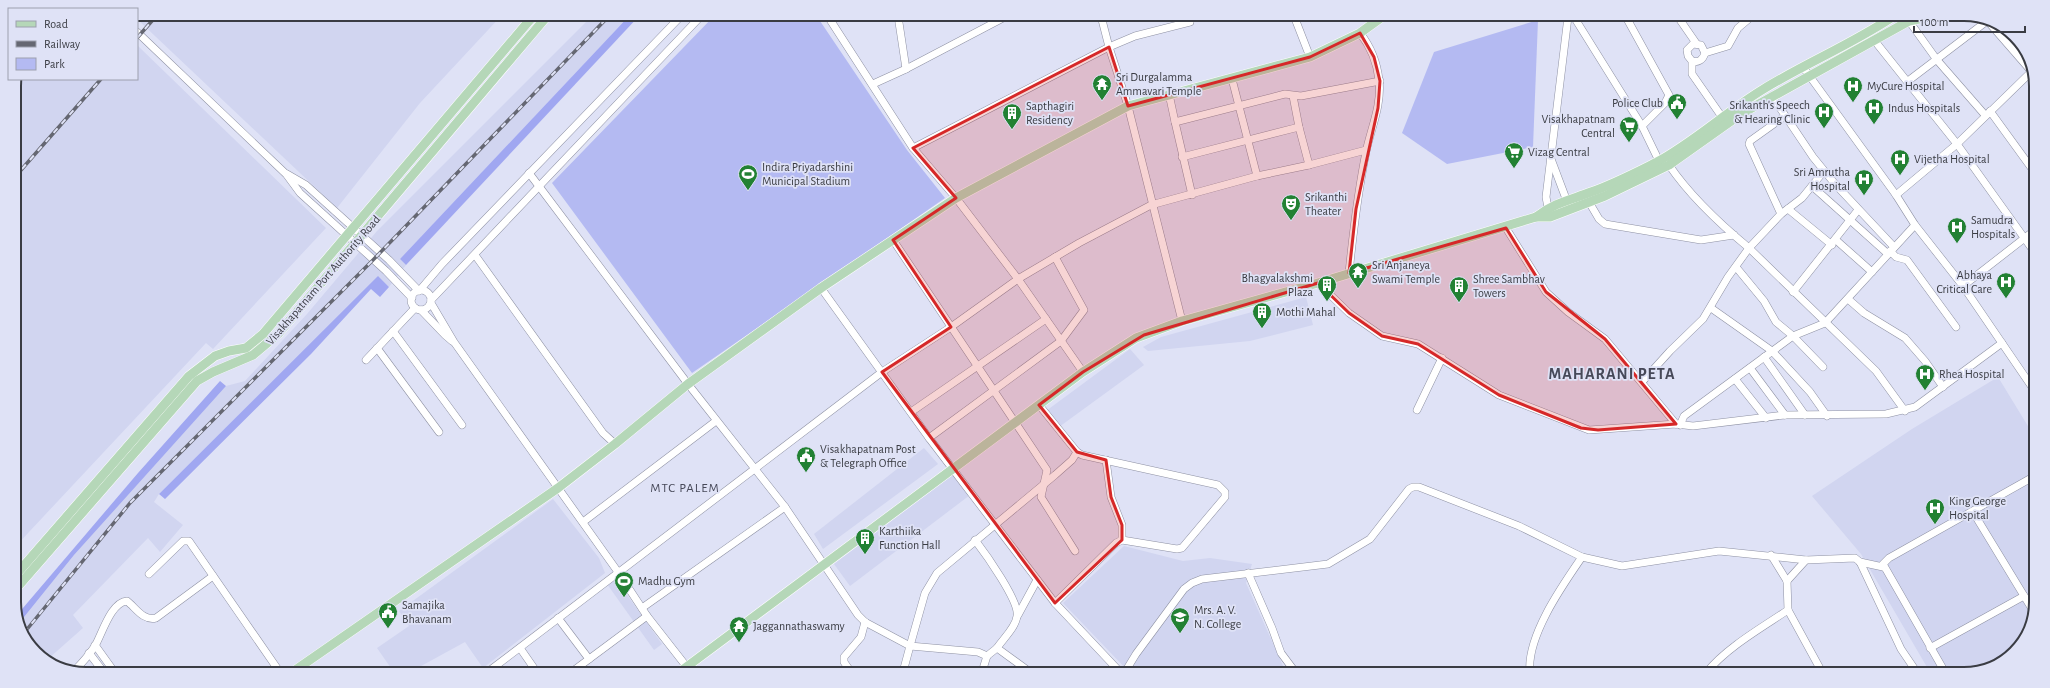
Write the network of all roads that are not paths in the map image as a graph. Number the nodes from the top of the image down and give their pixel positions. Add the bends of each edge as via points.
1 (529, 21) edge
2 (543, 21) edge
3 (676, 21) edge
4 (696, 21) edge
5 (831, 21) edge
6 (899, 21) edge
7 (999, 21) edge
8 (1102, 21) edge
9 (1296, 21) edge
10 (1376, 21) edge
11 (1567, 21) edge
12 (1576, 21) edge
13 (1628, 21) edge
14 (1681, 21) edge
15 (1746, 21) edge
16 (1886, 21) edge
17 (1910, 21) joint
18 (1190, 22) dead end
19 (1981, 23) edge
20 (1995, 29) edge
21 (138, 33) edge
22 (1360, 33) junction
23 (1874, 40) junction
24 (1696, 43) junction
25 (1109, 47) junction
26 (1705, 53) junction
27 (1310, 57) junction
28 (1938, 60) junction
29 (1692, 61) junction
30 (2025, 63) edge
31 (1807, 65) junction
32 (906, 70) junction
33 (1813, 75) junction
34 (2028, 75) edge
35 (1232, 79) junction
36 (1908, 80) junction
37 (1380, 81) junction
38 (873, 84) junction
39 (1169, 94) junction
40 (1293, 96) junction
41 (1772, 96) junction
42 (1128, 106) junction
43 (1238, 107) junction
44 (1988, 113) junction
45 (1785, 116) junction
46 (1722, 117) junction
47 (1175, 122) junction
48 (1642, 126) junction
49 (1299, 127) junction
50 (1248, 140) junction
51 (1957, 144) junction
52 (913, 148) junction
53 (1366, 150) junction
54 (1182, 157) junction
55 (1550, 157) junction
56 (1659, 161) junction
57 (1309, 164) junction
58 (1669, 165) junction
59 (2029, 165) edge
60 (1824, 171) junction
61 (530, 173) junction
62 (286, 174) junction
63 (1257, 176) junction
64 (540, 186) junction
65 (1812, 186) junction
66 (1192, 194) junction
67 (1896, 195) junction
68 (956, 198) junction
69 (1567, 200) junction
70 (1589, 202) junction
71 (1151, 205) junction
72 (1570, 209) junction
73 (1788, 209) junction
74 (1858, 210) junction
75 (1549, 212) junction
76 (1781, 214) junction
77 (1849, 221) junction
78 (1915, 225) junction
79 (353, 228) junction
80 (1506, 228) junction
81 (1734, 235) junction
82 (2029, 235) edge
83 (347, 236) junction
84 (361, 236) junction
85 (2024, 239) junction
86 (892, 240) junction
87 (355, 243) junction
88 (1834, 243) junction
89 (2029, 245) edge
90 (1749, 248) junction
91 (1891, 250) junction
92 (475, 256) junction
93 (1056, 257) junction
94 (1736, 267) junction
95 (1872, 272) junction
96 (1349, 273) junction
97 (1018, 279) junction
98 (1318, 283) junction
99 (1963, 286) junction
100 (821, 288) junction
101 (420, 290) junction
102 (1793, 292) junction
103 (412, 298) junction
104 (1848, 299) junction
105 (431, 301) junction
106 (1711, 308) junction
107 (418, 309) junction
108 (1046, 319) junction
109 (1182, 321) junction
110 (1825, 322) junction
111 (951, 327) junction
112 (1956, 327) dead end
113 (393, 331) junction
114 (1793, 336) junction
115 (1061, 341) junction
116 (454, 342) junction
117 (2002, 343) junction
118 (377, 348) junction
119 (1772, 351) junction
120 (1764, 357) junction
121 (1442, 358) junction
122 (366, 360) dead end
123 (978, 366) junction
124 (1822, 367) dead end
125 (1750, 368) junction
126 (882, 372) junction
127 (1083, 372) junction
128 (1735, 379) junction
129 (1642, 382) junction
130 (2029, 383) edge
131 (688, 384) junction
132 (1943, 387) junction
133 (994, 390) junction
134 (1039, 405) junction
135 (1417, 410) dead end
136 (1905, 411) junction
137 (911, 412) junction
138 (1785, 415) junction
139 (1805, 415) junction
140 (1828, 416) junction
141 (1766, 418) junction
142 (716, 421) junction
143 (1016, 422) junction
144 (1678, 424) junction
145 (462, 425) dead end
146 (439, 432) dead end
147 (929, 438) junction
148 (615, 444) junction
149 (1077, 452) junction
150 (1106, 460) junction
151 (953, 468) junction
152 (754, 470) junction
153 (2029, 479) edge
154 (1044, 484) junction
155 (558, 488) junction
156 (784, 507) junction
157 (1973, 512) junction
158 (583, 522) junction
159 (995, 524) junction
160 (975, 540) junction
161 (1122, 540) junction
162 (1075, 551) dead end
163 (1772, 556) junction
164 (1582, 557) junction
165 (1806, 560) junction
166 (1860, 562) junction
167 (824, 564) junction
168 (1883, 567) junction
169 (21, 569) edge
170 (618, 572) junction
171 (1248, 573) junction
172 (149, 574) dead end
173 (213, 576) junction
174 (1037, 580) junction
175 (1787, 581) junction
176 (21, 583) edge
177 (2024, 596) junction
178 (1054, 603) junction
179 (2029, 604) edge
180 (642, 608) junction
181 (1788, 610) junction
182 (647, 616) junction
183 (1018, 616) junction
184 (558, 618) junction
185 (865, 622) junction
186 (95, 645) junction
187 (910, 646) junction
188 (520, 648) junction
189 (997, 648) junction
190 (1930, 648) junction
191 (89, 653) junction
192 (987, 656) junction
193 (589, 659) junction
194 (78, 666) edge
195 (100, 667) edge
196 (111, 667) edge
197 (276, 667) edge
198 (300, 667) edge
199 (494, 667) edge
200 (533, 667) edge
201 (578, 667) edge
202 (683, 667) edge
203 (689, 667) edge
204 (848, 667) edge
205 (904, 667) edge
206 (984, 667) edge
207 (1023, 667) edge
208 (1115, 667) edge
209 (1128, 667) edge
210 (1292, 667) edge
211 (1529, 667) edge
212 (1711, 667) edge
213 (1819, 667) edge
214 (1913, 667) edge
215 (1942, 667) edge

1 - 79 main road, Visakhapatnam Port Authority Road
2 - 84 main road, Visakhapatnam Port Authority Road
3 - 61 street
4 - 64 street
5 - 38 street
6 - 32 street
7 - 32 street
8 - 25 street
9 - 27 street
10 - 22 main road
11 - 55 street
12 - 48 street
13 - 48 street via 1669,95 1665,103
14 - 24 street
15 - 26 street via 1738,28 1728,46
16 - 31 main road
17 - 23 main road
17 - 28 street
18 - 25 street via 1135,36
19 - 28 street
20 - 30 street
21 - 62 street
22 - 27 main road
22 - 37 street via 1374,57
23 - 33 main road
23 - 36 street
24 - 26 street via 1703,47
24 - 29 street via 1690,45 1687,50
25 - 42 street
25 - 52 street
26 - 29 street via 1701,60
27 - 35 main road
28 - 36 street
28 - 44 street
29 - 46 street via 1692,74
31 - 33 main road
31 - 46 main road
32 - 38 street
33 - 41 main road
33 - 67 street
34 - 44 street
35 - 39 main road
35 - 43 street
36 - 51 street
37 - 40 street
37 - 53 street via 1378,108
38 - 52 street
39 - 42 main road
39 - 47 street
40 - 43 street via 1285,94
40 - 49 street
41 - 45 street
41 - 58 main road via 1741,114
42 - 68 main road
42 - 71 street
43 - 47 street
43 - 50 street
44 - 51 street
44 - 59 street
45 - 60 street
45 - 76 street via 1748,144
46 - 56 main road
47 - 54 street
48 - 56 street
49 - 50 street
49 - 57 street
50 - 54 street
50 - 63 street
51 - 67 street
51 - 85 street
52 - 68 street
53 - 57 street
53 - 96 street
54 - 66 street
55 - 69 street
55 - 75 street via 1546,197
56 - 69 main road via 1614,183
57 - 63 street
58 - 70 main road
58 - 81 street via 1694,195
60 - 65 street
60 - 74 street
61 - 64 street
61 - 101 street
62 - 79 street via 306,185
62 - 83 street via 300,192
63 - 66 street
64 - 92 street
64 - 131 street
65 - 73 street
65 - 77 street
66 - 71 street
67 - 78 street
68 - 86 main road
68 - 97 street
69 - 72 street
69 - 75 main road
70 - 72 main road
70 - 81 street via 1604,224 1701,240
71 - 93 street
71 - 109 street
72 - 75 main road
73 - 76 street
73 - 88 street
74 - 77 street
74 - 91 street
75 - 80 main road
76 - 90 street
77 - 88 street
77 - 91 street
78 - 91 street
78 - 99 street
79 - 83 main road, Visakhapatnam Port Authority Road
79 - 84 street
80 - 96 main road
80 - 129 street via 1546,292 1605,339
81 - 90 street
82 - 85 street
83 - 87 street
83 - 169 main road, Visakhapatnam Port Authority Road via 251,346 215,356 183,382
84 - 87 main road, Visakhapatnam Port Authority Road
84 - 101 street
85 - 89 street
85 - 99 street
86 - 100 main road
86 - 111 street
87 - 103 street
87 - 176 main road, Visakhapatnam Port Authority Road via 269,343 253,355 205,376 192,387
88 - 95 street
88 - 102 street
90 - 94 street
90 - 102 street
91 - 95 street
91 - 112 street via 1896,257 1907,260
92 - 105 street
92 - 148 street via 603,433
93 - 97 street
93 - 115 street via 1084,310
94 - 106 street
94 - 114 street via 1764,301 1776,322
95 - 104 street
96 - 98 main road
97 - 108 street
97 - 111 street
98 - 109 main road
98 - 121 street via 1349,313 1382,336 1418,344
99 - 117 street
100 - 126 street
100 - 131 main road
101 - 103 street via 414,293
101 - 105 street via 426,292
102 - 110 street
103 - 107 street
104 - 110 street
104 - 132 street via 1864,313 1905,338
105 - 107 street via 427,308
105 - 116 street
106 - 119 street
106 - 129 street
107 - 113 street
107 - 116 street
108 - 115 street
108 - 123 street
109 - 127 main road via 1136,338
110 - 114 street
110 - 136 street via 1876,371
111 - 123 street
111 - 126 street
113 - 118 street
113 - 145 street
114 - 119 street
114 - 124 street
115 - 127 street
115 - 133 street
116 - 155 street
117 - 130 street
117 - 132 street
118 - 122 street
118 - 146 street
119 - 120 street
119 - 140 street via 1810,392
120 - 125 street
120 - 139 street
121 - 135 street
121 - 144 street via 1499,395 1581,428 1598,430
123 - 133 street
123 - 137 street
125 - 128 street
125 - 138 street
126 - 137 street
126 - 152 street
127 - 134 main road
128 - 141 street
128 - 144 street via 1684,416
129 - 144 street
131 - 142 street
131 - 148 main road
132 - 136 street
133 - 143 street
133 - 147 street
134 - 143 main road
134 - 149 street
136 - 140 street
137 - 147 street
138 - 139 street
138 - 141 street
139 - 140 street
141 - 144 street via 1693,426
142 - 152 street
142 - 158 street
143 - 151 main road
143 - 154 street via 1047,470
147 - 151 street
148 - 155 main road
149 - 150 street
149 - 154 street via 1072,460
150 - 161 street via 1111,498 1122,525
150 - 161 street via 1218,485 1225,492 1225,497 1182,548
151 - 159 street
151 - 167 main road
152 - 156 street
152 - 170 street
153 - 157 street
154 - 159 street
154 - 162 street via 1041,497
155 - 158 street
155 - 198 main road
156 - 167 street
156 - 180 street
157 - 168 street via 1889,558
157 - 177 street
158 - 170 street
159 - 160 street
159 - 174 street
160 - 183 street via 997,571
160 - 187 street via 932,578
161 - 178 street
163 - 164 street via 1719,551 1622,566
163 - 165 street
163 - 175 street
164 - 171 street via 1520,526 1419,487 1413,487 1370,539 1328,564
164 - 211 street via 1555,598 1536,638
165 - 166 street via 1849,557
165 - 175 street
166 - 168 street
166 - 214 street via 1901,649
167 - 185 street
167 - 203 main road
168 - 190 street
170 - 180 street
170 - 184 street
171 - 209 street via 1202,579 1184,589
171 - 210 street via 1281,653
172 - 173 street via 187,540
173 - 186 street via 152,619 145,617 127,602 120,604 112,611
173 - 197 street
174 - 178 street
174 - 183 street
175 - 181 street
177 - 179 street
177 - 190 street
178 - 208 street
180 - 182 street
181 - 212 street via 1750,635
181 - 213 street
182 - 193 street
182 - 202 street
183 - 189 street
184 - 188 street
184 - 193 street
185 - 187 street
185 - 204 street via 861,637 844,657
186 - 191 street
186 - 196 street
187 - 192 street via 978,652
187 - 205 street
188 - 199 street
188 - 200 street
189 - 192 street
189 - 207 street
190 - 215 street
191 - 194 street
191 - 195 street
192 - 206 street
193 - 201 street

